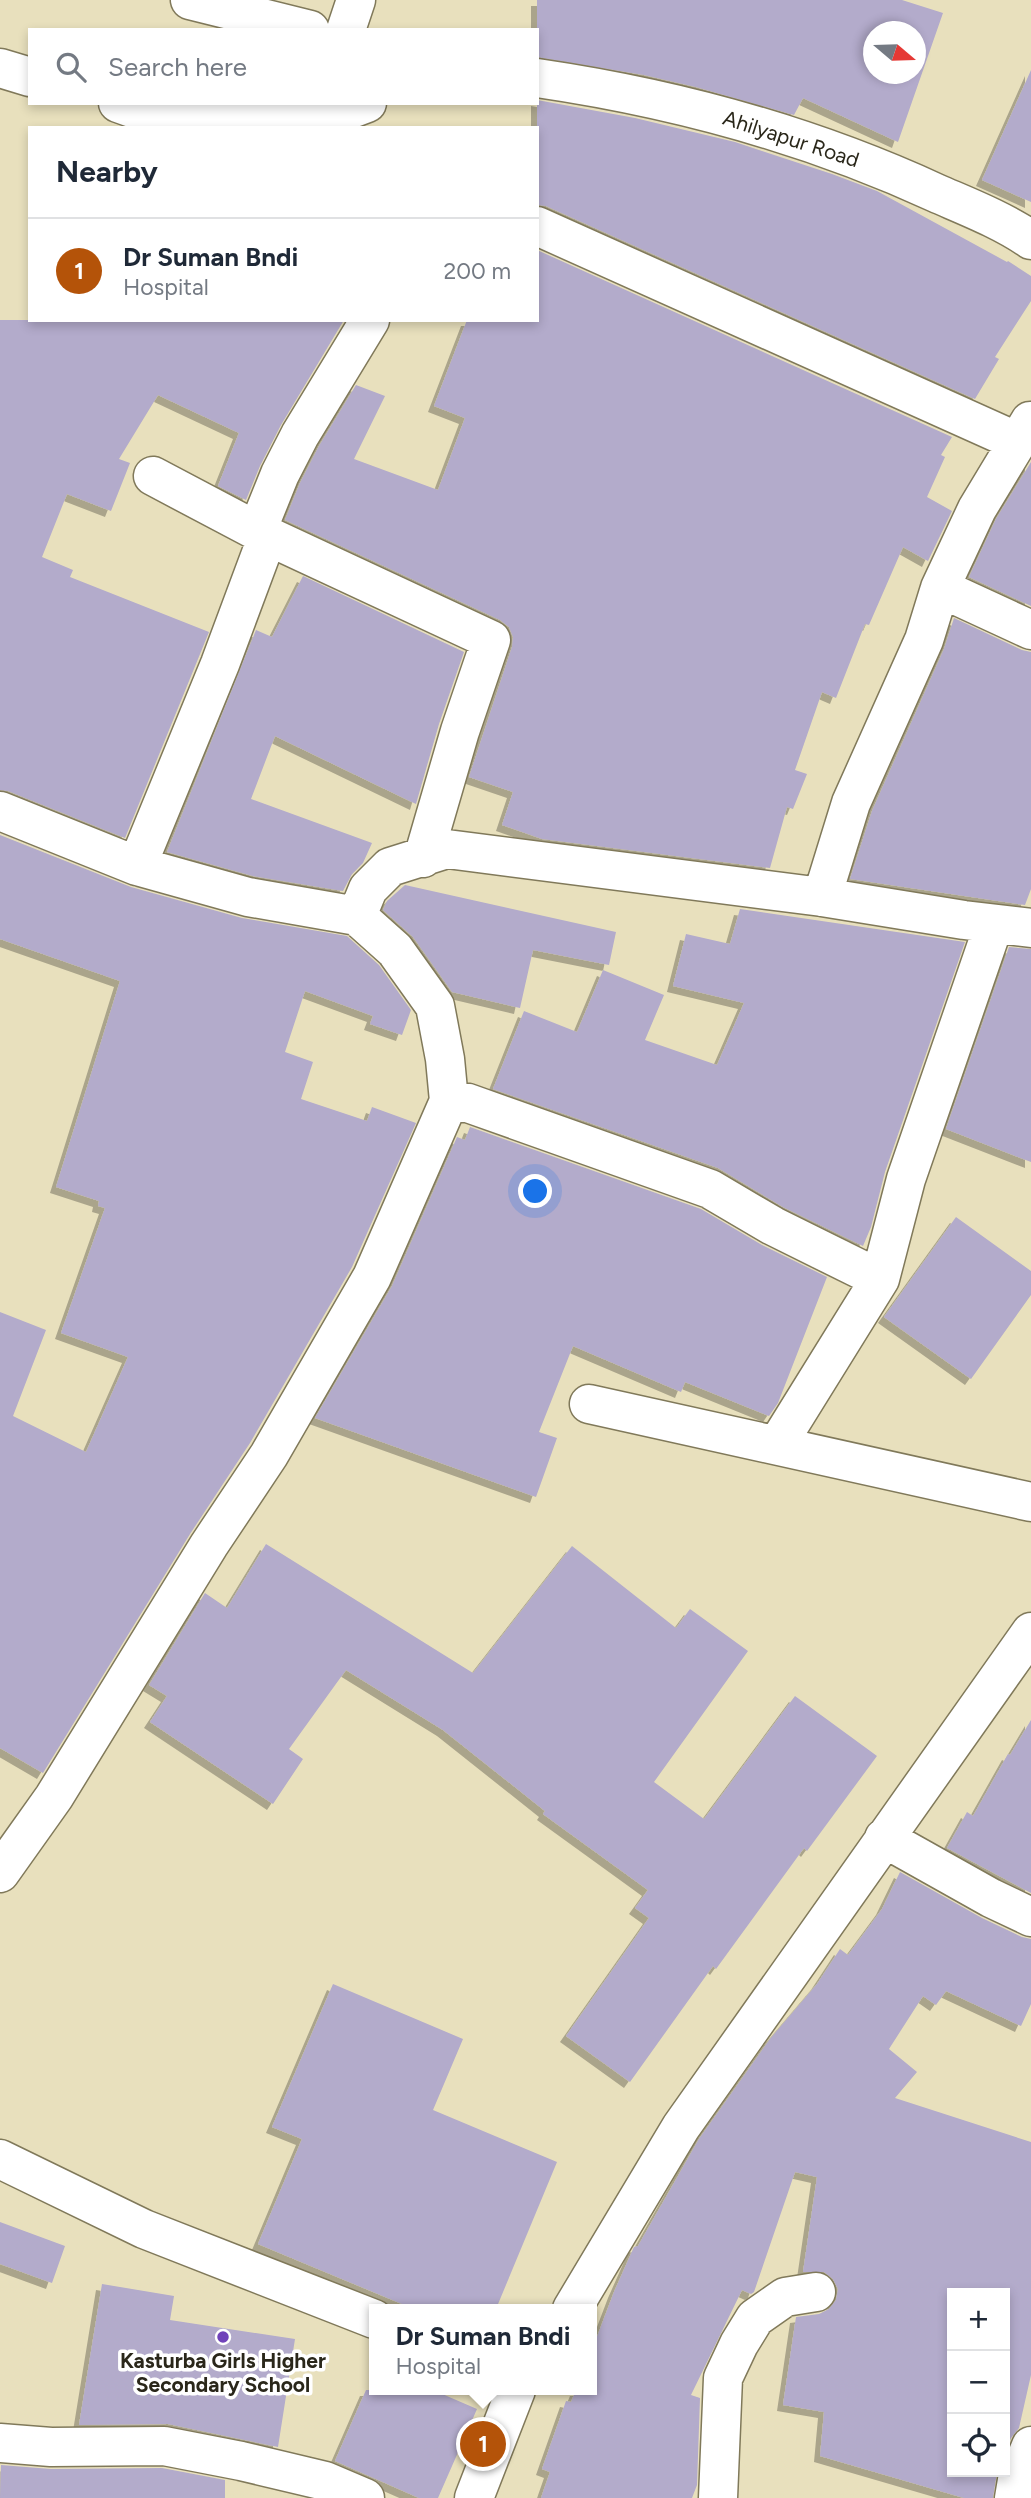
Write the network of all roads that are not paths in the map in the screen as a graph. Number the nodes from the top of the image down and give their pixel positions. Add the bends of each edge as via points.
1 (190, 0) edge
2 (356, 0) edge
3 (302, 28) edge
4 (347, 28) edge
5 (0, 68) edge
6 (28, 76) edge
7 (539, 78) edge
8 (124, 105) edge
9 (353, 115) edge
10 (539, 227) edge
11 (1031, 240) edge
12 (369, 322) edge
13 (1024, 431) edge
14 (153, 476) dead end
15 (262, 533) junction
16 (940, 588) junction
17 (1031, 630) edge
18 (0, 811) edge
19 (423, 858) junction
20 (137, 866) junction
21 (822, 897) junction
22 (357, 916) junction
23 (994, 924) junction
24 (1031, 928) edge
25 (449, 1101) junction
26 (880, 1279) junction
27 (589, 1404) dead end
28 (777, 1446) junction
29 (1031, 1502) edge
30 (1031, 1632) edge
31 (884, 1838) junction
32 (0, 1873) edge
33 (1031, 1917) edge
34 (0, 2158) edge
35 (816, 2292) dead end
36 (575, 2304) edge
37 (369, 2317) edge
38 (514, 2395) edge
39 (0, 2443) edge
40 (1031, 2446) edge
41 (365, 2498) edge
42 (474, 2498) edge
43 (718, 2498) edge
44 (1014, 2498) edge

1 - 3 street
2 - 4 street
5 - 6 street
7 - 11 street, Ahilyapur Road via 612,89 761,126 888,171
8 - 9 street via 242,117
10 - 13 street
12 - 15 street via 300,435
13 - 16 street via 977,509
14 - 15 street
15 - 19 street via 491,640
15 - 20 street via 210,688
16 - 17 street
16 - 21 street via 924,640 851,803
18 - 20 street
19 - 21 street via 447,849
19 - 22 street via 390,867 368,889
20 - 22 street via 248,897
21 - 23 street
22 - 25 street via 395,950 435,1006
23 - 24 street
23 - 26 street via 906,1179
25 - 26 street via 468,1102 710,1189
25 - 32 street via 372,1277 269,1455 54,1797
26 - 28 street
27 - 28 street
28 - 29 street
30 - 31 street
31 - 33 street
31 - 36 street via 681,2127
34 - 37 street via 144,2229
35 - 43 street via 785,2297 755,2318 733,2355 723,2378
38 - 42 street
39 - 41 street via 164,2446 325,2481
40 - 44 street

